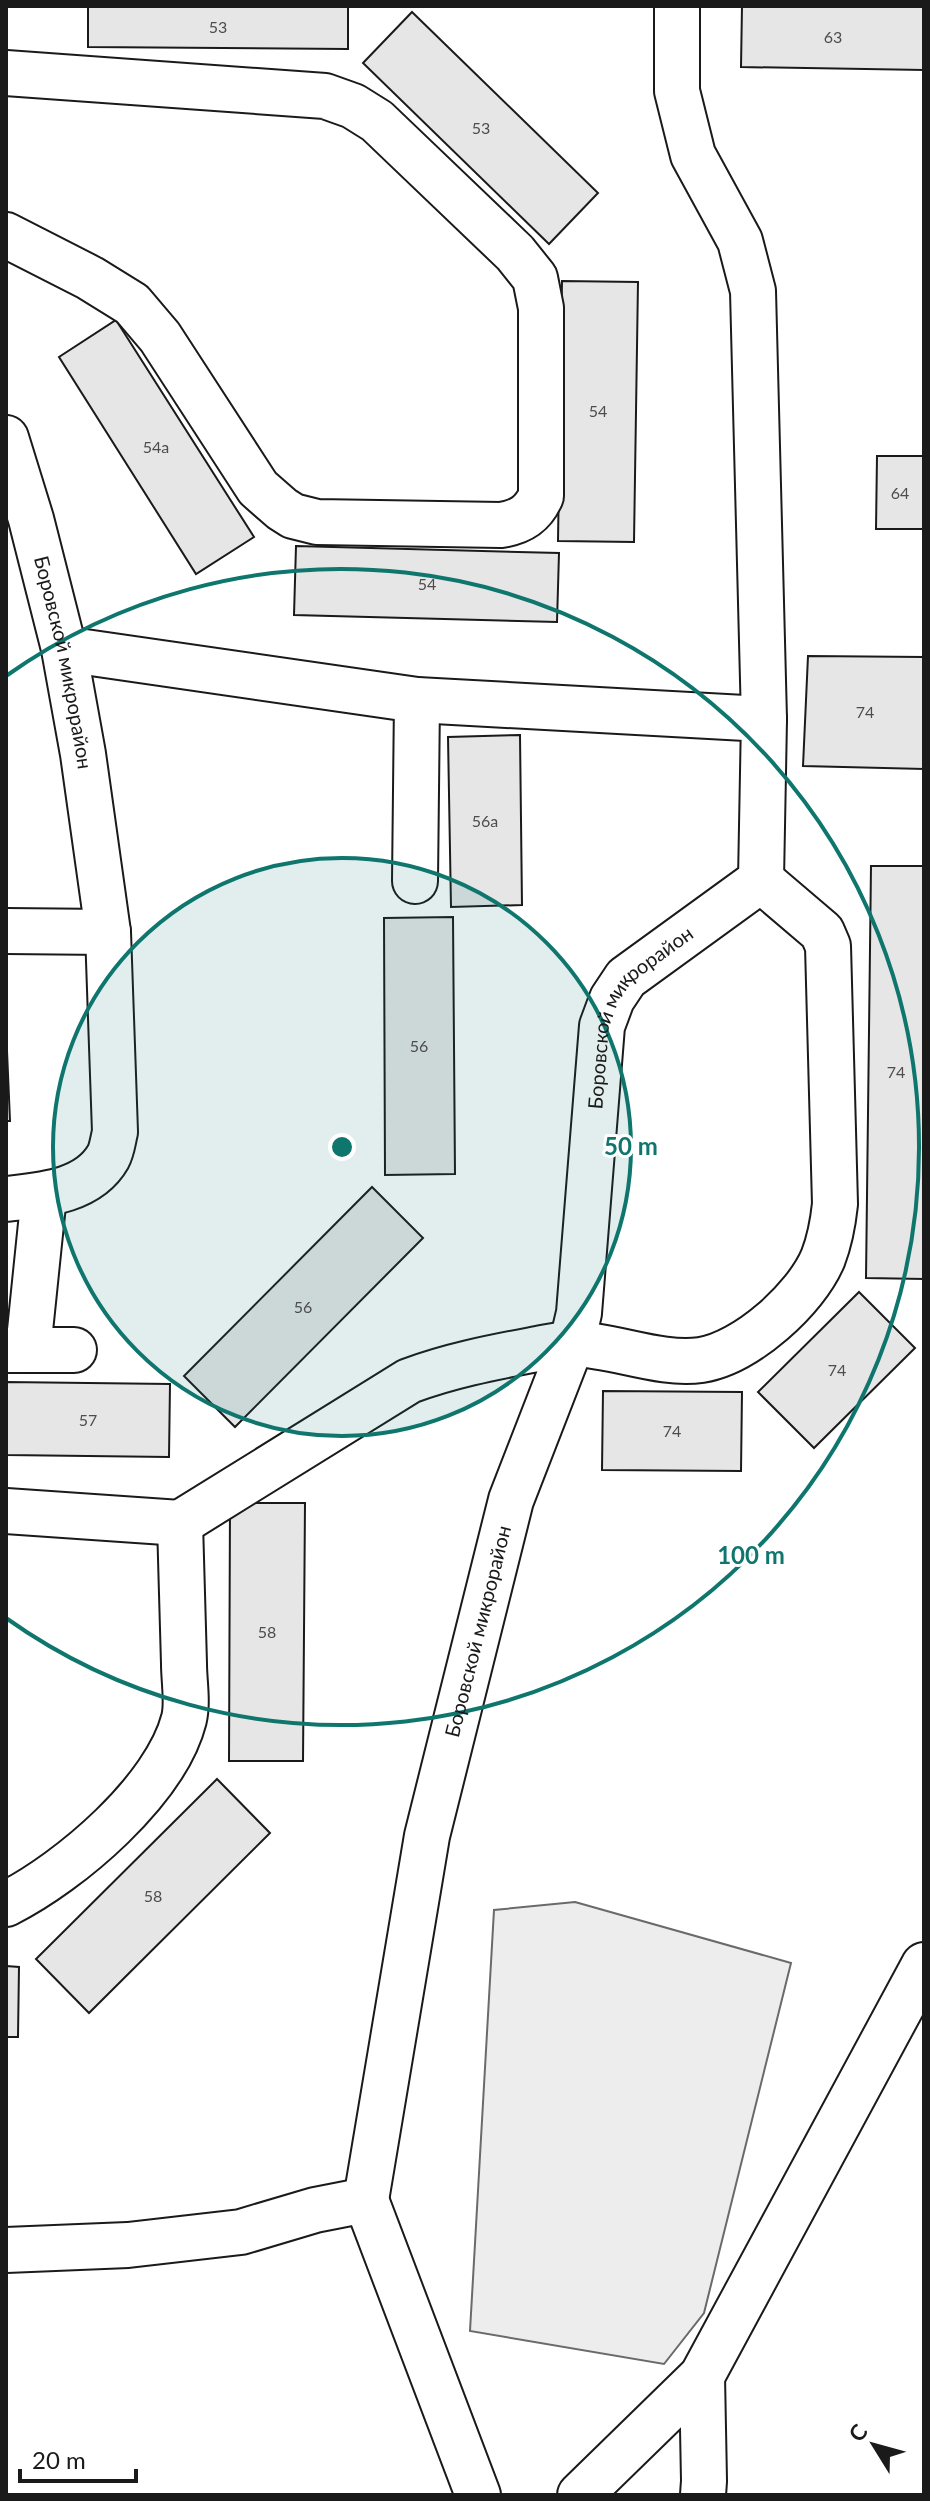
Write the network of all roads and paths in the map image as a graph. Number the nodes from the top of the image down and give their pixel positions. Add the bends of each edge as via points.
1 (677, 6) edge
2 (6, 73) edge
3 (6, 235) edge
4 (6, 438) edge
5 (64, 649) junction
6 (417, 700) junction
7 (764, 719) junction
8 (761, 880) junction
9 (415, 881) dead end
10 (6, 931) edge
11 (108, 932) junction
12 (25, 1197) edge
13 (572, 1343) junction
14 (17, 1350) edge
15 (74, 1350) dead end
16 (6, 1511) edge
17 (180, 1523) junction
18 (6, 1904) edge
19 (924, 1965) edge
20 (366, 2200) junction
21 (6, 2250) edge
22 (702, 2376) junction
23 (478, 2495) edge
24 (580, 2495) edge
25 (703, 2495) edge

1 - 7 street via 677,91 693,155 740,241 753,291
2 - 3 street via 325,96 377,121 535,278 541,308 541,496 536,508 501,525 317,522 293,516 258,488 160,337 132,304
4 - 5 street, Боровской микрорайон
5 - 6 street
5 - 11 street, Боровской микрорайон
6 - 7 street
6 - 9 street
7 - 8 street
8 - 13 street, Боровской микрорайон via 626,978 612,999 602,1026 579,1313
8 - 13 street via 822,932 828,946 835,1204 822,1261 774,1320 727,1352 700,1360 672,1359
10 - 11 street
11 - 12 street, Боровской микрорайон via 115,1132 108,1157 88,1178 66,1189
12 - 14 street
13 - 17 street via 468,1362 409,1381
13 - 20 street, Боровской микрорайон via 511,1500 427,1836
14 - 15 street
16 - 17 street
17 - 18 street via 185,1716 172,1751 117,1822 48,1879
19 - 22 street
20 - 21 street via 241,2232 128,2245
20 - 23 street
22 - 24 street
22 - 25 street

